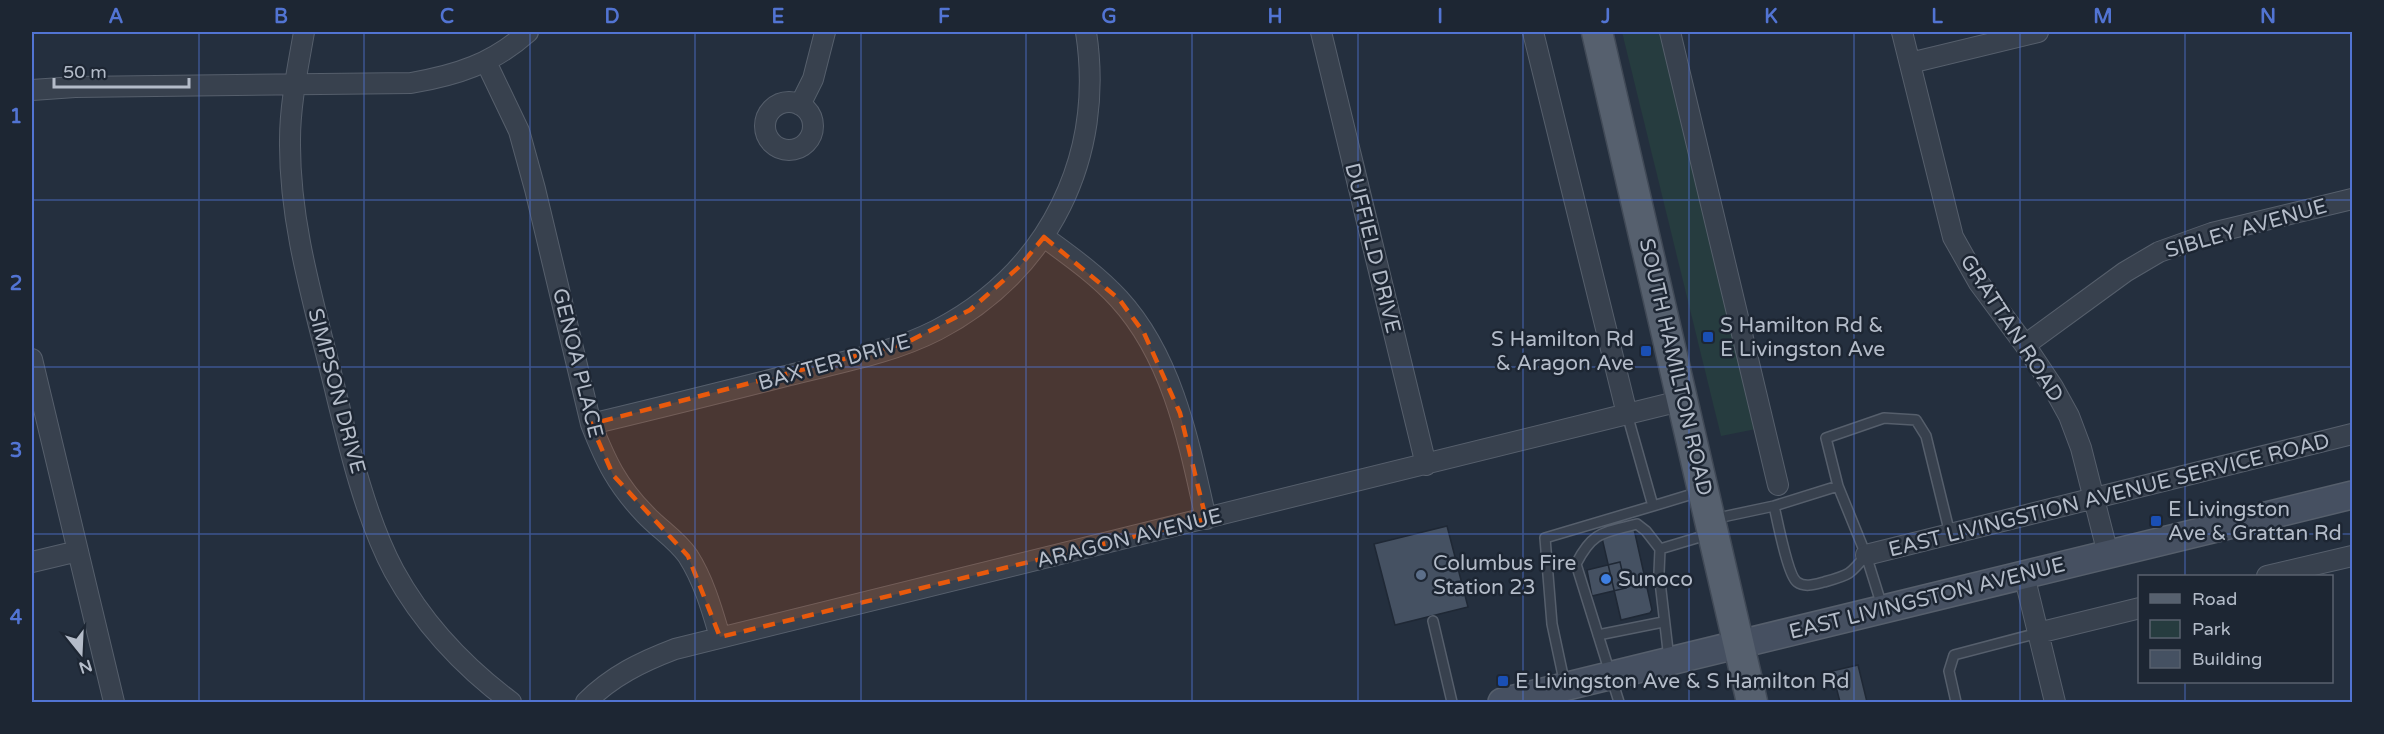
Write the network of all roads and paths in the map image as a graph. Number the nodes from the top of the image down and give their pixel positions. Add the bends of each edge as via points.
1 (304, 32) edge
2 (528, 32) edge
3 (825, 32) edge
4 (1086, 32) edge
5 (1321, 32) edge
6 (1533, 32) edge
7 (1597, 32) edge
8 (1670, 32) edge
9 (1902, 32) edge
10 (2038, 32) edge
11 (486, 62) junction
12 (1910, 63) junction
13 (296, 85) junction
14 (32, 90) edge
15 (800, 105) dead end
16 (2352, 199) edge
17 (1044, 237) junction
18 (2025, 345) junction
19 (32, 359) edge
20 (1684, 400) junction
21 (1627, 414) junction
22 (591, 424) junction
23 (2352, 434) edge
24 (1426, 465) junction
25 (1778, 485) dead end
26 (1838, 486) junction
27 (1704, 491) junction
28 (2352, 495) edge
29 (2094, 497) junction
30 (1653, 506) junction
31 (1774, 506) junction
32 (1206, 519) junction
33 (1712, 526) junction
34 (1950, 534) junction
35 (1660, 549) junction
36 (78, 551) junction
37 (2109, 554) junction
38 (1866, 555) junction
39 (2352, 556) edge
40 (32, 562) edge
41 (2024, 575) junction
42 (2271, 575) edge
43 (2138, 608) edge
44 (1883, 609) junction
45 (1433, 621) dead end
46 (1663, 622) junction
47 (2038, 633) junction
48 (1598, 635) junction
49 (720, 638) junction
50 (1739, 644) junction
51 (1670, 661) junction
52 (1611, 676) junction
53 (1566, 687) junction
54 (114, 702) edge
55 (511, 702) edge
56 (586, 702) edge
57 (1452, 702) edge
58 (1502, 702) edge
59 (1619, 702) edge
60 (1752, 702) edge
61 (1956, 702) edge
62 (2055, 702) edge

1 - 13 street, SIMPSON DRIVE
2 - 11 street
3 - 15 street via 813,79
4 - 17 street, BAXTER DRIVE via 1090,103 1085,130 1065,198
5 - 24 street, DUFFIELD DRIVE
6 - 21 street
7 - 20 main road, SOUTH HAMILTON ROAD
8 - 25 street
9 - 12 street, GRATTAN ROAD
10 - 12 street
11 - 13 street via 463,72 411,82
11 - 22 street, GENOA PLACE via 519,131 536,189
12 - 18 street, GRATTAN ROAD via 1953,237 1979,283
13 - 14 street
13 - 55 street, SIMPSON DRIVE via 290,140 298,241 368,509 394,570 424,617 451,649
16 - 18 street, SIBLEY AVENUE via 2212,233 2159,252
17 - 22 street, BAXTER DRIVE via 1020,267 970,310 906,344
17 - 32 street via 1119,299 1144,333 1180,413
18 - 29 street, GRATTAN ROAD via 2069,416
19 - 36 street
20 - 21 street, ARAGON AVENUE
20 - 27 main road, SOUTH HAMILTON ROAD
21 - 24 street, ARAGON AVENUE
21 - 30 lane
22 - 49 street, GENOA PLACE via 613,475 629,498 688,556 702,582
23 - 29 street, EAST LIVINGSTION AVENUE SERVICE ROAD
24 - 32 street, ARAGON AVENUE
26 - 31 lane
26 - 34 lane via 1826,438 1884,418 1916,420 1926,436
26 - 38 lane
27 - 30 lane
27 - 33 main road, SOUTH HAMILTON ROAD
28 - 37 main road, EAST LIVINGSTON AVENUE
29 - 34 street, EAST LIVINGSTION AVENUE SERVICE ROAD
29 - 37 street, GRATTAN ROAD
30 - 53 lane via 1545,538 1552,624
31 - 33 lane
31 - 38 lane via 1788,562 1798,583 1810,585 1850,575
32 - 49 street, ARAGON AVENUE
33 - 35 lane
33 - 50 main road, SOUTH HAMILTON ROAD
34 - 38 street, EAST LIVINGSTION AVENUE SERVICE ROAD
35 - 46 lane
35 - 48 lane via 1637,524 1599,534 1585,546 1576,564
36 - 40 street
36 - 54 street
37 - 41 main road, EAST LIVINGSTON AVENUE
38 - 44 lane
39 - 42 street
41 - 44 main road, EAST LIVINGSTON AVENUE
41 - 47 street
43 - 47 street
44 - 50 main road, EAST LIVINGSTON AVENUE
45 - 57 lane
46 - 48 lane
46 - 51 lane
47 - 61 lane via 1954,655 1949,671
47 - 62 street
48 - 52 lane
49 - 56 street, ARAGON AVENUE via 646,660 613,679
50 - 51 main road, EAST LIVINGSTON AVENUE
50 - 60 main road, SOUTH HAMILTON ROAD
51 - 52 main road, EAST LIVINGSTON AVENUE
52 - 53 main road, EAST LIVINGSTON AVENUE
52 - 59 lane
53 - 58 main road, EAST LIVINGSTON AVENUE

